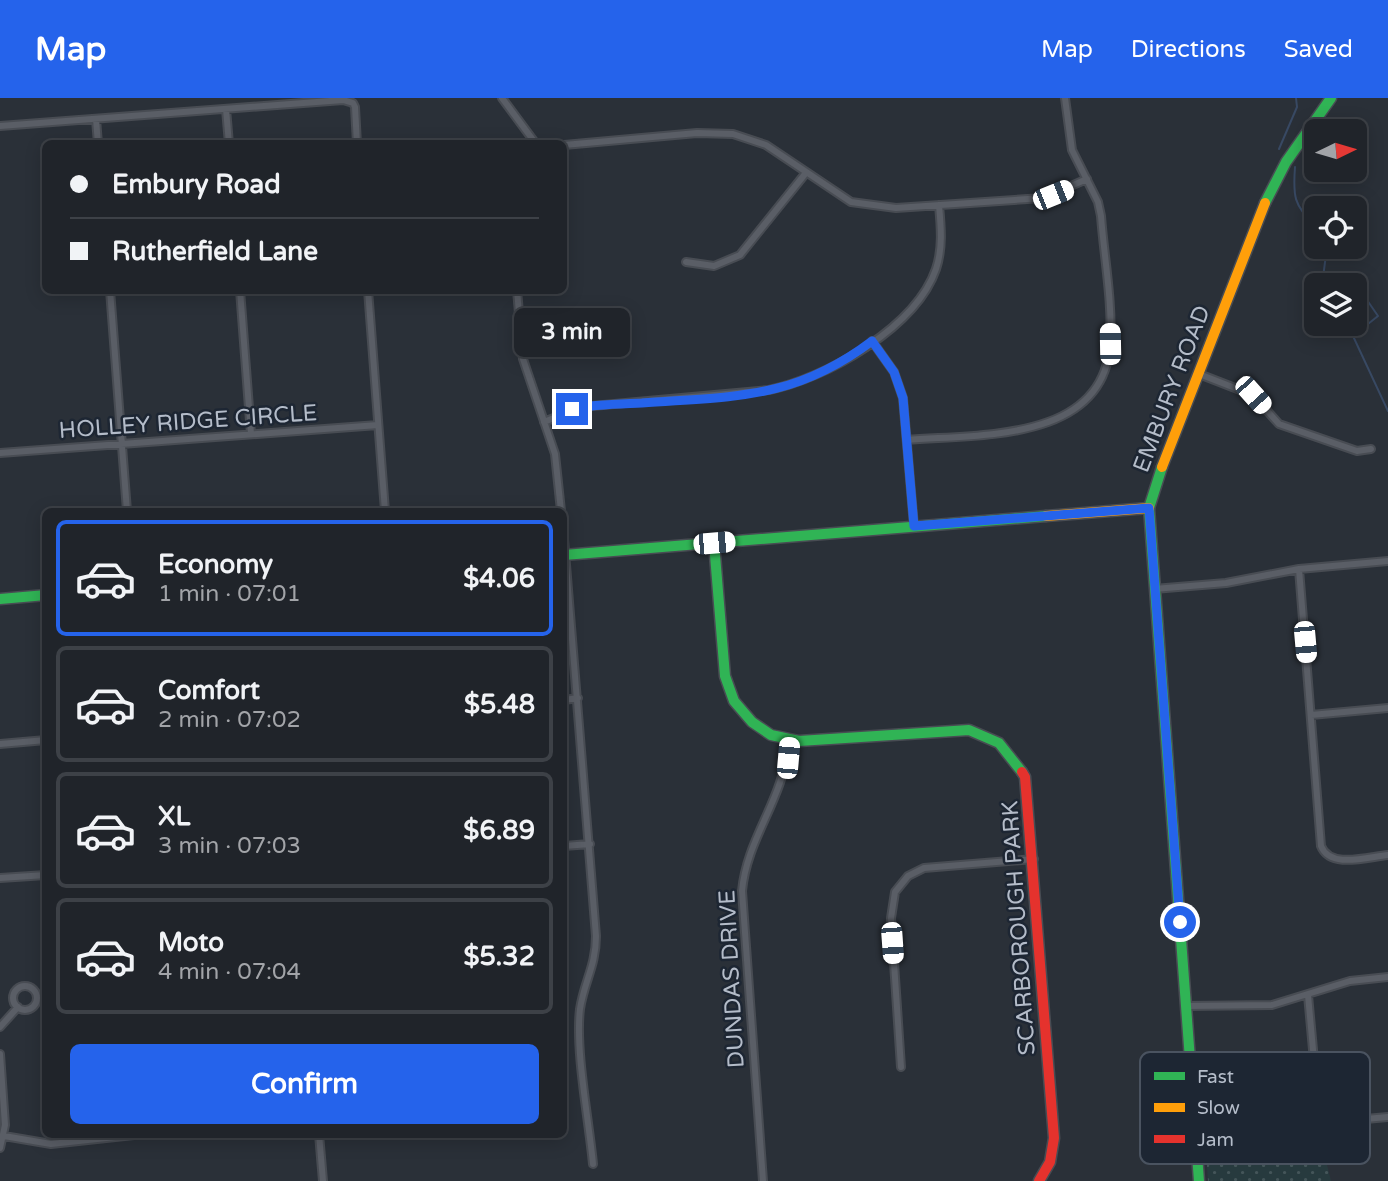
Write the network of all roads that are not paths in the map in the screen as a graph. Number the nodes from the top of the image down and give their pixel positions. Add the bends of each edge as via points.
1 (502, 98) edge
2 (1065, 98) edge
3 (1331, 98) edge
4 (226, 109) junction
5 (96, 119) junction
6 (0, 127) edge
7 (98, 140) edge
8 (229, 140) edge
9 (357, 140) edge
10 (533, 140) edge
11 (567, 145) edge
12 (805, 174) junction
13 (1087, 179) junction
14 (939, 205) junction
15 (687, 262) dead end
16 (110, 294) edge
17 (240, 294) edge
18 (368, 294) edge
19 (517, 294) edge
20 (872, 341) junction
21 (1199, 374) junction
22 (544, 422) junction
23 (378, 425) junction
24 (251, 434) junction
25 (907, 440) junction
26 (121, 444) junction
27 (1371, 449) dead end
28 (0, 453) edge
29 (127, 508) edge
30 (385, 508) edge
31 (561, 508) edge
32 (1149, 508) junction
33 (914, 526) junction
34 (714, 543) junction
35 (567, 555) edge
36 (1388, 561) edge
37 (1299, 569) junction
38 (567, 586) edge
39 (1153, 589) junction
40 (42, 595) edge
41 (0, 599) edge
42 (578, 698) junction
43 (567, 699) edge
44 (1388, 708) edge
45 (1311, 715) junction
46 (42, 740) edge
47 (789, 741) junction
48 (0, 744) edge
49 (590, 844) junction
50 (567, 846) edge
51 (1388, 855) edge
52 (1034, 859) junction
53 (42, 875) edge
54 (0, 878) edge
55 (1388, 977) edge
56 (1308, 995) junction
57 (1186, 1006) junction
58 (18, 1007) dead end
59 (0, 1027) edge
60 (1189, 1052) edge
61 (1313, 1052) edge
62 (0, 1054) edge
63 (901, 1067) dead end
64 (1388, 1117) edge
65 (1370, 1119) edge
66 (4, 1136) junction
67 (102, 1138) edge
68 (319, 1138) edge
69 (0, 1148) edge
70 (593, 1164) dead end
71 (323, 1181) edge
72 (763, 1181) edge
73 (1039, 1181) edge

1 - 10 street
2 - 13 street via 1072,150
3 - 21 street, EMBURY ROAD via 1275,180
4 - 5 street
4 - 8 street
4 - 9 street via 348,101 355,107
5 - 6 street
5 - 7 street
11 - 12 street via 733,134 766,145
12 - 14 street via 851,202 873,207
12 - 15 street via 740,255 714,266
13 - 14 street via 1042,198
13 - 25 street via 1101,216 1110,329 1109,356 1095,387 1075,409 1046,424
14 - 20 street via 940,253 931,282 906,315
16 - 26 street
17 - 24 street
18 - 23 street
19 - 22 street via 523,359
20 - 22 street via 840,364 795,385 740,395 581,407
20 - 25 street via 900,386
21 - 27 street via 1253,395 1279,424 1357,451
21 - 32 street, EMBURY ROAD
22 - 31 street via 555,454
23 - 24 street, HOLLEY RIDGE CIRCLE
23 - 30 street
24 - 26 street, HOLLEY RIDGE CIRCLE
25 - 33 street
26 - 28 street, HOLLEY RIDGE CIRCLE
26 - 29 street
32 - 33 street
32 - 39 street, EMBURY ROAD
33 - 34 street
34 - 35 street
34 - 47 street, SCARBOROUGH PARK via 728,689 752,722
36 - 37 street
37 - 39 street via 1226,583
37 - 45 street
38 - 42 street
39 - 57 street, EMBURY ROAD
40 - 41 street
42 - 43 street
42 - 49 street
44 - 45 street
45 - 51 street via 1323,853 1333,859
46 - 48 street
47 - 52 street, SCARBOROUGH PARK via 956,729 984,735 1010,753 1025,777
47 - 72 street, DUNDAS DRIVE via 785,774 748,858 742,891
49 - 50 street
49 - 70 street via 596,950 580,1020
52 - 63 street via 924,868 908,876 895,892 891,918
52 - 73 street, SCARBOROUGH PARK via 1054,1138 1050,1163
53 - 54 street
55 - 56 street via 1350,981
56 - 57 street via 1272,1005
56 - 61 street
57 - 60 street, EMBURY ROAD
58 - 59 street
62 - 66 street
64 - 65 street
66 - 67 street via 51,1143
66 - 69 street
68 - 71 street

